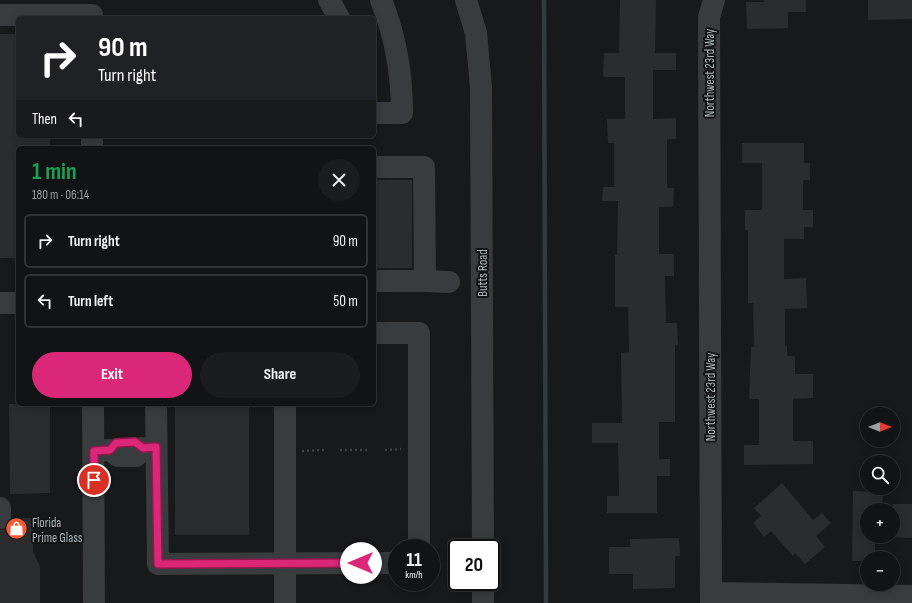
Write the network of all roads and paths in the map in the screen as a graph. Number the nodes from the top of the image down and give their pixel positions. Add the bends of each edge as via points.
1 (329, 0) edge
2 (381, 0) edge
3 (466, 0) edge
4 (714, 0) edge
5 (91, 8) edge
6 (0, 14) edge
7 (338, 16) edge
8 (376, 113) edge
9 (376, 167) edge
10 (376, 281) edge
11 (425, 281) junction
12 (448, 282) dead end
13 (0, 303) edge
14 (16, 303) edge
15 (376, 333) edge
16 (93, 406) edge
17 (156, 406) edge
18 (285, 406) edge
19 (150, 447) junction
20 (405, 449) dead end
21 (324, 450) dead end
22 (340, 450) dead end
23 (370, 450) dead end
24 (386, 450) dead end
25 (102, 451) junction
26 (297, 451) dead end
27 (0, 508) edge
28 (0, 518) edge
29 (419, 539) edge
30 (483, 539) edge
31 (286, 562) junction
32 (388, 563) edge
33 (483, 591) edge
34 (912, 596) edge
35 (711, 598) edge
36 (94, 603) edge
37 (285, 603) edge
38 (483, 603) edge

1 - 7 street
2 - 8 street via 398,59 402,113
3 - 30 street, Butts Road via 476,33 481,80
4 - 35 street, Northwest 23rd Way via 709,17
5 - 6 street
9 - 11 street via 424,167
10 - 11 street
11 - 12 street
13 - 14 street
15 - 29 street via 419,333
16 - 25 street
17 - 19 street
18 - 31 street
19 - 25 street via 136,456 118,456
19 - 31 street via 158,564
20 - 24 path
21 - 26 path
22 - 23 path
25 - 36 street
27 - 28 street
31 - 32 street
31 - 37 street
33 - 38 street
34 - 35 street, Northwest 23rd Way

